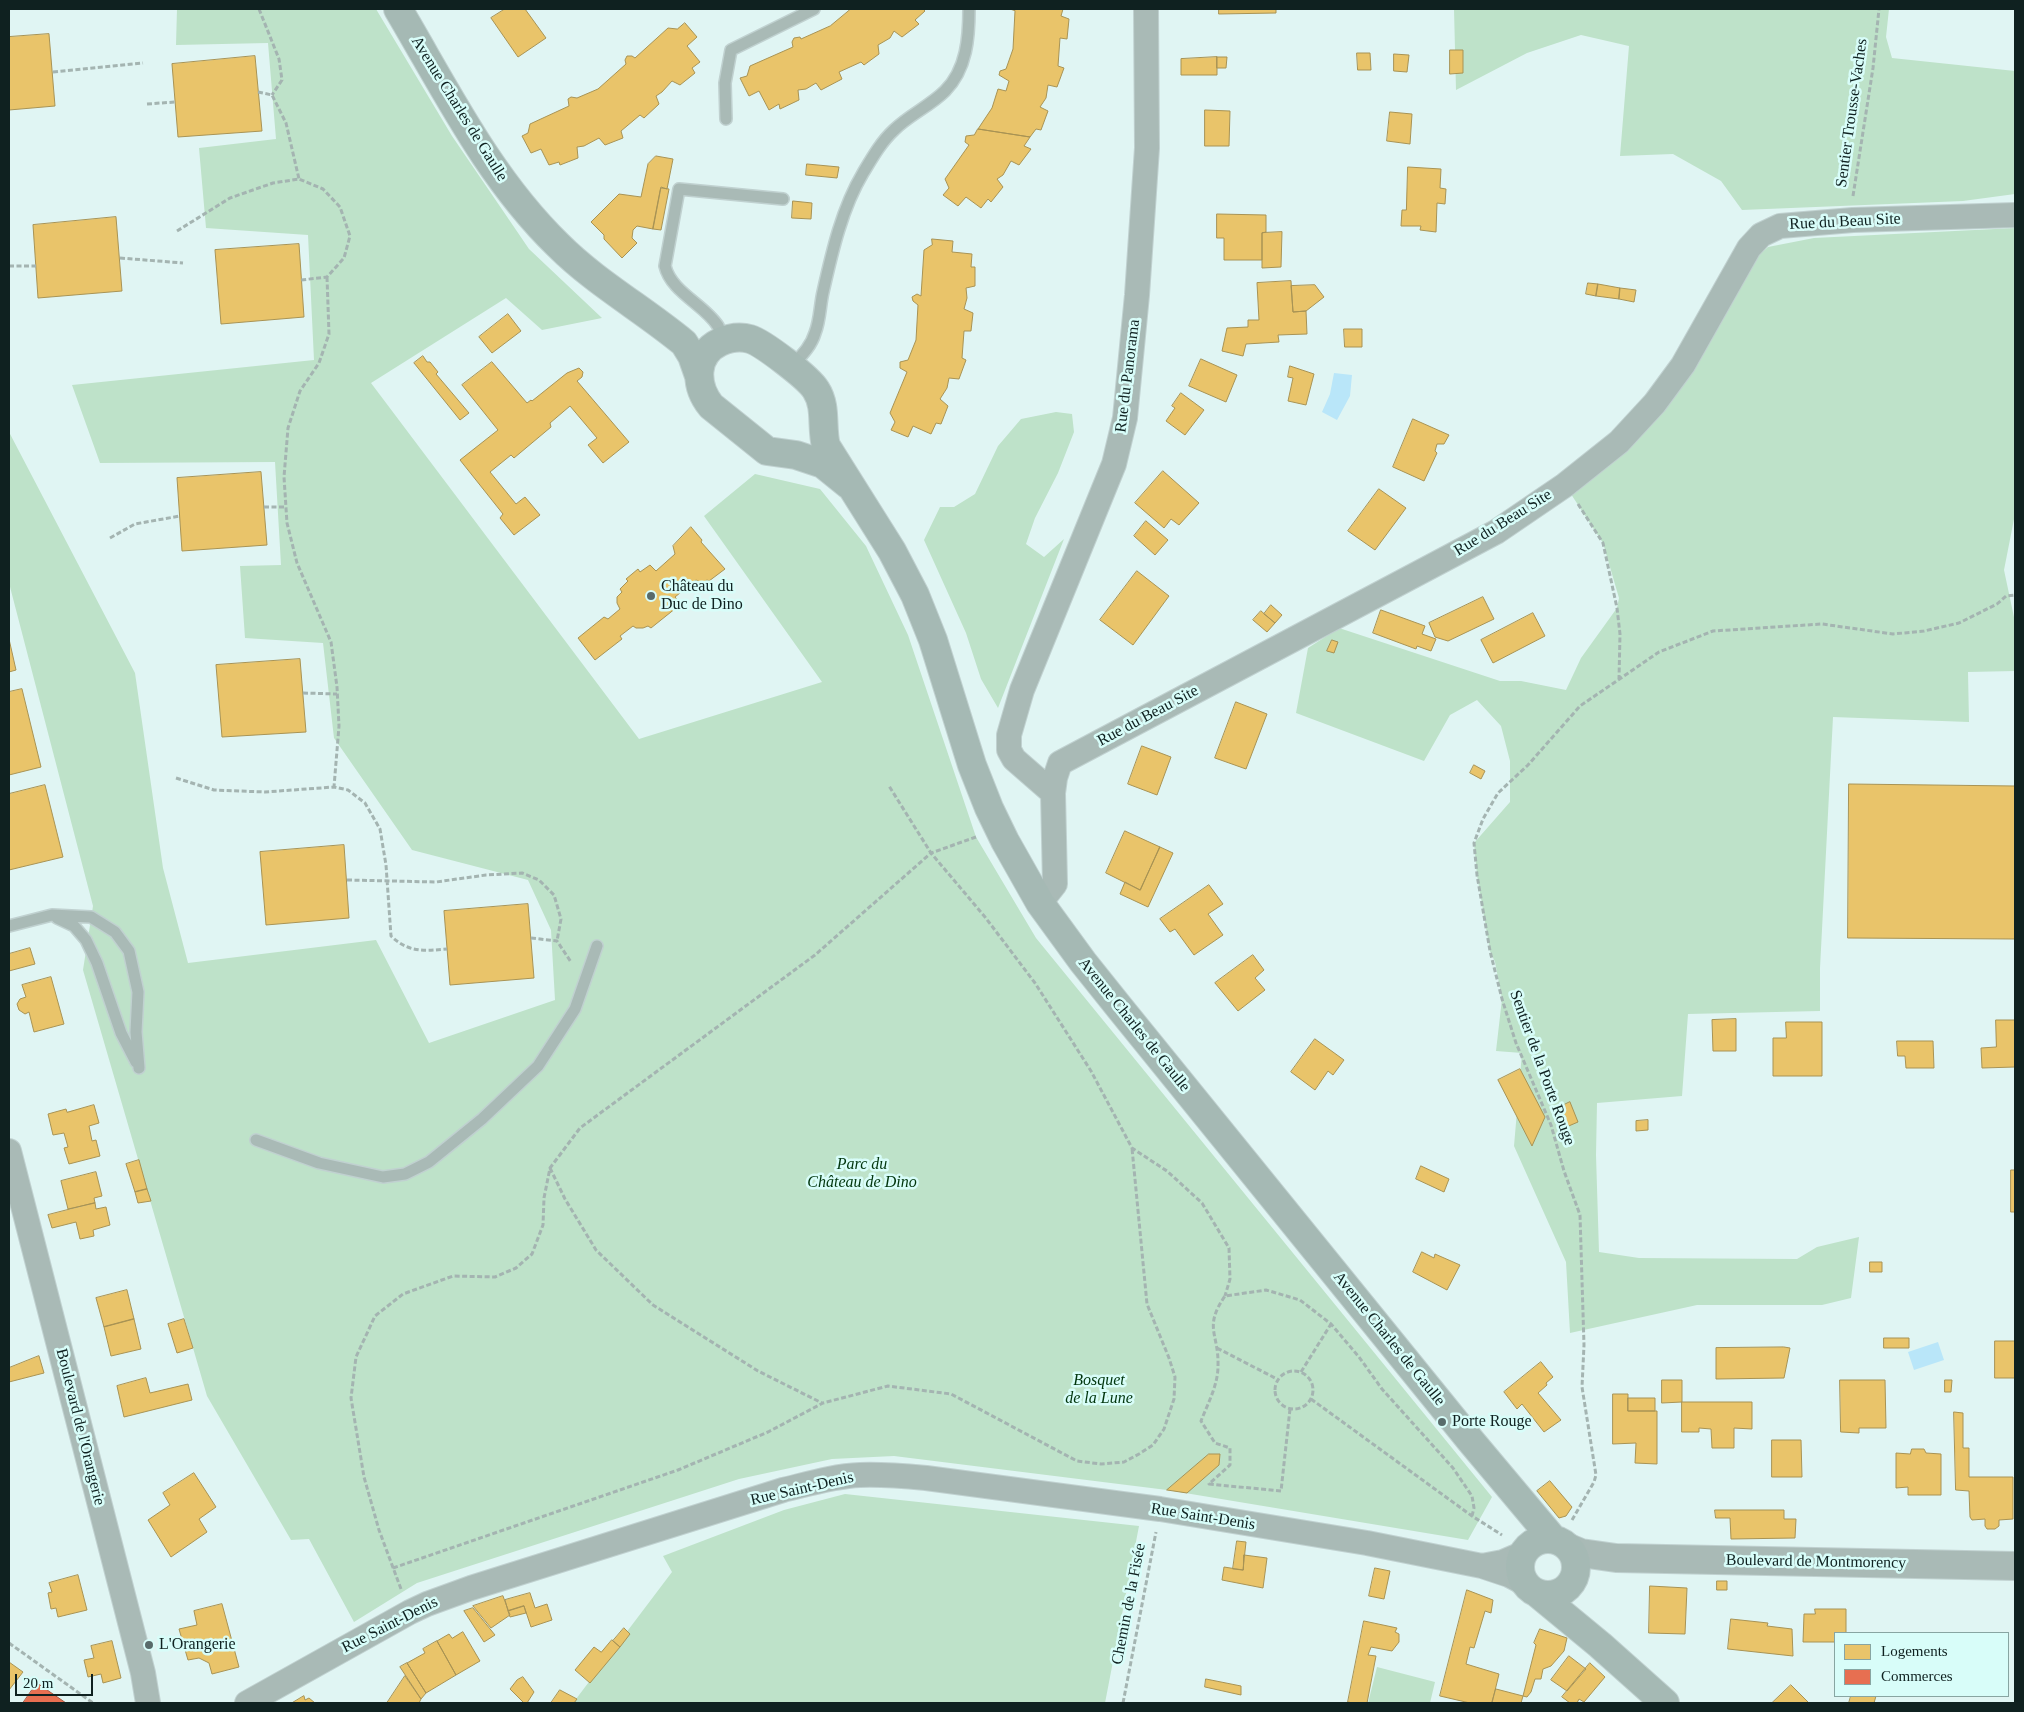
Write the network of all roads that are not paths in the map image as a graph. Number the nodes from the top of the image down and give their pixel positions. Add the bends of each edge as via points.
1 (398, 9) edge
2 (814, 9) edge
3 (969, 9) edge
4 (1146, 9) edge
5 (726, 119) dead end
6 (783, 199) dead end
7 (2015, 215) edge
8 (660, 324) junction
9 (722, 341) junction
10 (791, 367) junction
11 (699, 376) junction
12 (822, 424) junction
13 (777, 453) junction
14 (849, 485) junction
15 (1053, 793) junction
16 (1040, 903) junction
17 (52, 915) junction
18 (9, 926) edge
19 (597, 946) dead end
20 (256, 1140) dead end
21 (9, 1151) edge
22 (1522, 1503) junction
23 (1525, 1551) junction
24 (1567, 1555) junction
25 (1482, 1566) junction
26 (2015, 1566) edge
27 (1532, 1589) junction
28 (1600, 1645) junction
29 (148, 1703) edge
30 (247, 1703) edge
31 (1665, 1703) edge

1 - 8 main road, Avenue Charles de Gaulle via 476,142 511,192 557,245 605,285
2 - 5 lane via 731,50 725,83
3 - 10 lane via 966,47 956,78 945,91 893,130 861,175 844,215 816,333
4 - 15 street, Rue du Panorama via 1147,148 1125,418 1114,464 1022,690 1009,735 1009,750 1014,759
6 - 9 lane via 679,189 667,274 718,326
7 - 15 street, Rue du Beau Site via 1854,220 1780,226 1761,235 1749,248 1683,365 1655,403 1619,442 1565,485 1496,532 1060,763
8 - 9 main road, Avenue Charles de Gaulle via 688,337
8 - 11 main road, Avenue Charles de Gaulle via 684,343
9 - 10 main road, Avenue Charles de Gaulle via 749,338
9 - 11 main road via 707,350 699,367
10 - 12 main road, Avenue Charles de Gaulle via 816,390 824,411
11 - 13 main road, Avenue Charles de Gaulle via 704,398 711,406 760,447
12 - 13 main road via 813,442 786,454
12 - 14 main road, Avenue Charles de Gaulle via 826,446
13 - 14 main road, Avenue Charles de Gaulle via 812,459
14 - 16 main road, Avenue Charles de Gaulle via 892,550 915,595 933,640 972,765 1001,833
15 - 16 street, Rue du Beau Site via 1054,884
16 - 22 main road, Avenue Charles de Gaulle via 1118,1007
17 - 17 lane via 91,917 115,932 129,951 138,992 136,1032 139,1068 121,1032 86,940 74,926
17 - 18 lane
19 - 20 lane via 575,1009 538,1066 429,1162 405,1174 383,1177 319,1163
21 - 29 street, Boulevard de l'Orangerie
22 - 23 main road, Avenue Charles de Gaulle via 1528,1522
22 - 24 main road, Avenue Charles de Gaulle
23 - 24 main road via 1544,1539
23 - 25 street, Rue Saint-Denis via 1503,1562
23 - 27 main road via 1520,1570
24 - 26 street, Boulevard de Montmorency via 1589,1564 1616,1558
24 - 27 main road via 1572,1583 1552,1595
24 - 28 main road via 1583,1612
25 - 27 street, Rue Saint-Denis via 1509,1575
25 - 30 street, Rue Saint-Denis via 1367,1543 1160,1509 926,1478 858,1475 783,1490 427,1604
27 - 28 main road
28 - 31 main road

